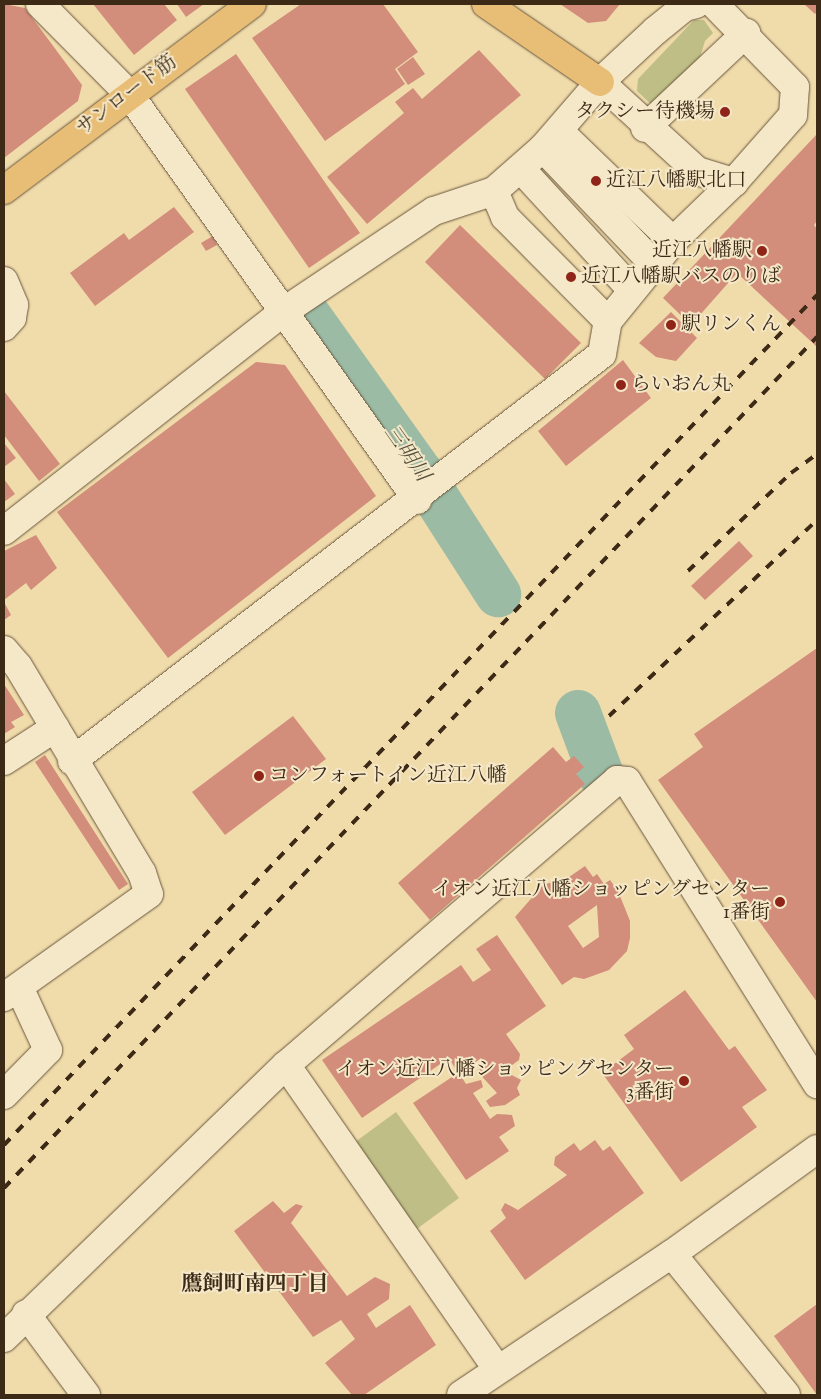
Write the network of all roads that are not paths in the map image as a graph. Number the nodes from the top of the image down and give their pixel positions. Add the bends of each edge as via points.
1 (40, 4) edge
2 (252, 4) edge
3 (486, 4) edge
4 (696, 4) edge
5 (714, 4) edge
6 (746, 33) junction
7 (600, 82) junction
8 (129, 94) junction
9 (646, 128) junction
10 (551, 139) junction
11 (520, 169) junction
12 (734, 182) junction
13 (4, 190) edge
14 (494, 191) junction
15 (673, 241) junction
16 (654, 264) junction
17 (4, 281) edge
18 (632, 290) junction
19 (286, 310) junction
20 (608, 321) junction
21 (4, 327) edge
22 (426, 492) junction
23 (4, 531) edge
24 (4, 650) edge
25 (55, 728) junction
26 (4, 761) edge
27 (72, 761) junction
28 (11, 992) edge
29 (286, 1065) junction
30 (817, 1084) edge
31 (4, 1095) edge
32 (816, 1151) edge
33 (672, 1254) junction
34 (26, 1314) junction
35 (4, 1338) edge
36 (498, 1370) junction
37 (86, 1395) edge
38 (461, 1395) edge
39 (786, 1395) edge

1 - 8 street
2 - 8 main road, サンロード筋
3 - 7 main road
4 - 7 street via 685,7 655,31
5 - 6 street
6 - 9 street
6 - 12 street via 795,87 797,99 793,115
7 - 9 street
7 - 10 street
8 - 13 main road, サンロード筋
8 - 19 street
9 - 12 street via 697,171
10 - 11 street
10 - 15 street
10 - 16 street
11 - 14 street
11 - 18 street
12 - 15 street
14 - 19 street via 434,211
14 - 20 street via 504,217
15 - 16 street
16 - 18 street
17 - 21 street via 14,305 12,318
18 - 20 street
19 - 22 street
19 - 23 street
20 - 22 street via 602,354
22 - 27 street
24 - 25 street via 18,666
25 - 26 street
25 - 27 street
27 - 28 street via 142,873 148,894
28 - 31 street via 48,1050
29 - 30 street via 617,780 627,781
29 - 34 street
29 - 36 street
32 - 33 street
33 - 36 street
33 - 39 street
34 - 35 street
34 - 37 street
36 - 38 street

